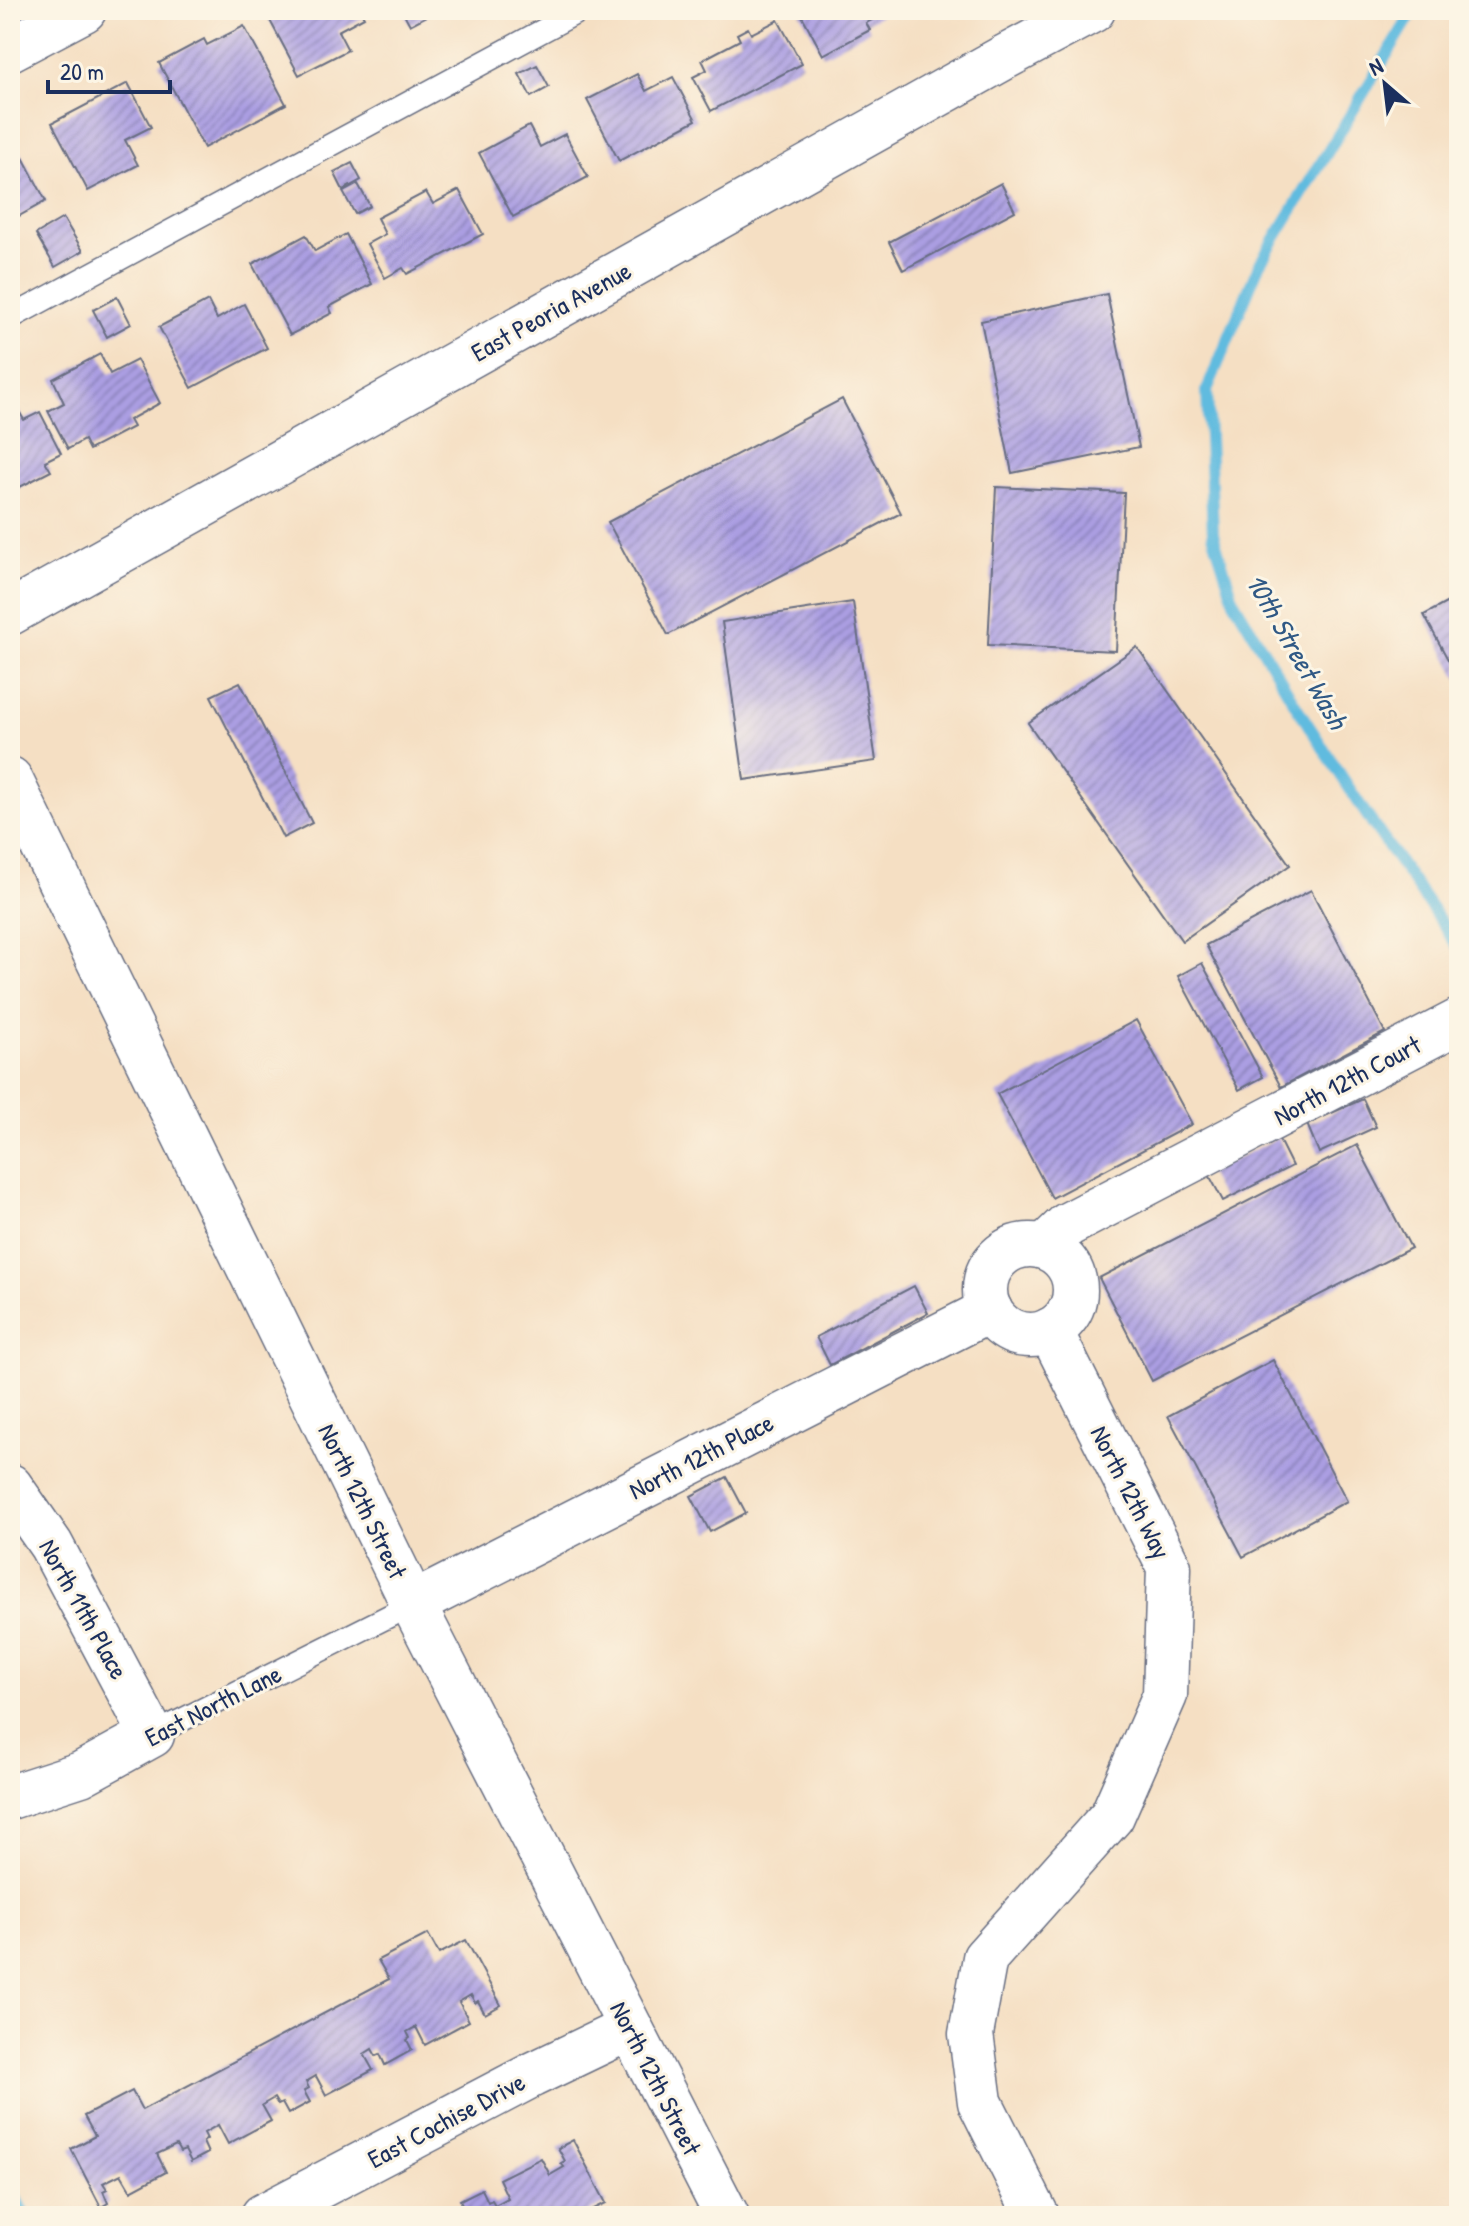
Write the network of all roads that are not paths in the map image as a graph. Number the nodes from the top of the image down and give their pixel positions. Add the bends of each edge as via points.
1 (84, 10) edge
2 (581, 10) edge
3 (1093, 10) edge
4 (10, 49) edge
5 (10, 318) edge
6 (10, 613) edge
7 (10, 779) edge
8 (1459, 1021) edge
9 (1044, 1247) junction
10 (990, 1310) junction
11 (1050, 1330) junction
12 (10, 1486) edge
13 (413, 1604) junction
14 (152, 1735) junction
15 (10, 1797) edge
16 (630, 2028) junction
17 (263, 2216) edge
18 (727, 2216) edge
19 (1037, 2216) edge

1 - 4 street
2 - 5 lane
3 - 6 street, East Peoria Avenue
7 - 13 street, North 12th Street
8 - 9 street, North 12th Court via 1067,1225
9 - 10 street via 1014,1247 1001,1255 985,1281
9 - 11 street via 1058,1254 1074,1279 1071,1309
10 - 11 street via 1009,1330
10 - 13 street, North 12th Place
11 - 19 street, North 12th Way via 1169,1567 1165,1695 1112,1816 985,1958 971,2034 980,2102
12 - 14 street, North 11th Place via 51,1545
13 - 14 lane, East North Lane
13 - 16 street, North 12th Street
14 - 15 street, East North Lane via 81,1774
16 - 17 street, East Cochise Drive
16 - 18 street, North 12th Street

